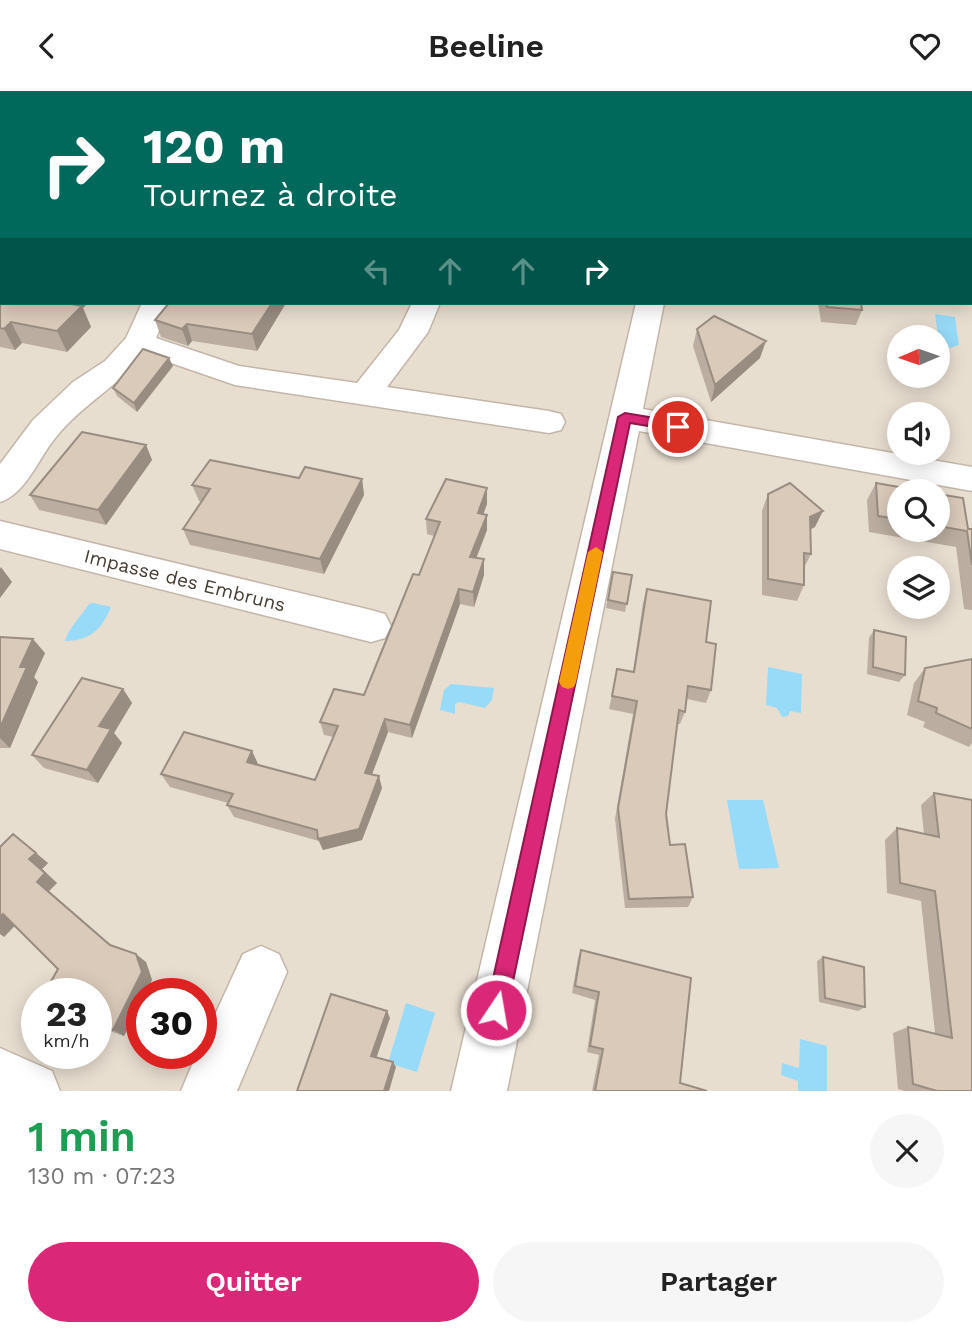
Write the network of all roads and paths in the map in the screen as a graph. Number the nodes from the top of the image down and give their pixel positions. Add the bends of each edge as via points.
1 (155, 305) edge
2 (425, 305) edge
3 (650, 305) edge
4 (139, 342) junction
5 (364, 396) junction
6 (625, 417) junction
7 (549, 422) dead end
8 (972, 450) edge
9 (917, 469) junction
10 (972, 479) edge
11 (0, 489) edge
12 (0, 535) edge
13 (371, 626) dead end
14 (261, 972) dead end
15 (0, 1076) edge
16 (32, 1091) edge
17 (209, 1091) edge
18 (479, 1091) edge

1 - 4 street
2 - 5 street via 413,332
3 - 6 street
4 - 5 street via 235,375
4 - 11 street via 45,428
5 - 7 street
6 - 9 street
6 - 18 street
8 - 9 street
9 - 10 street
12 - 13 street, Impasse des Embruns
14 - 17 street
15 - 16 street

